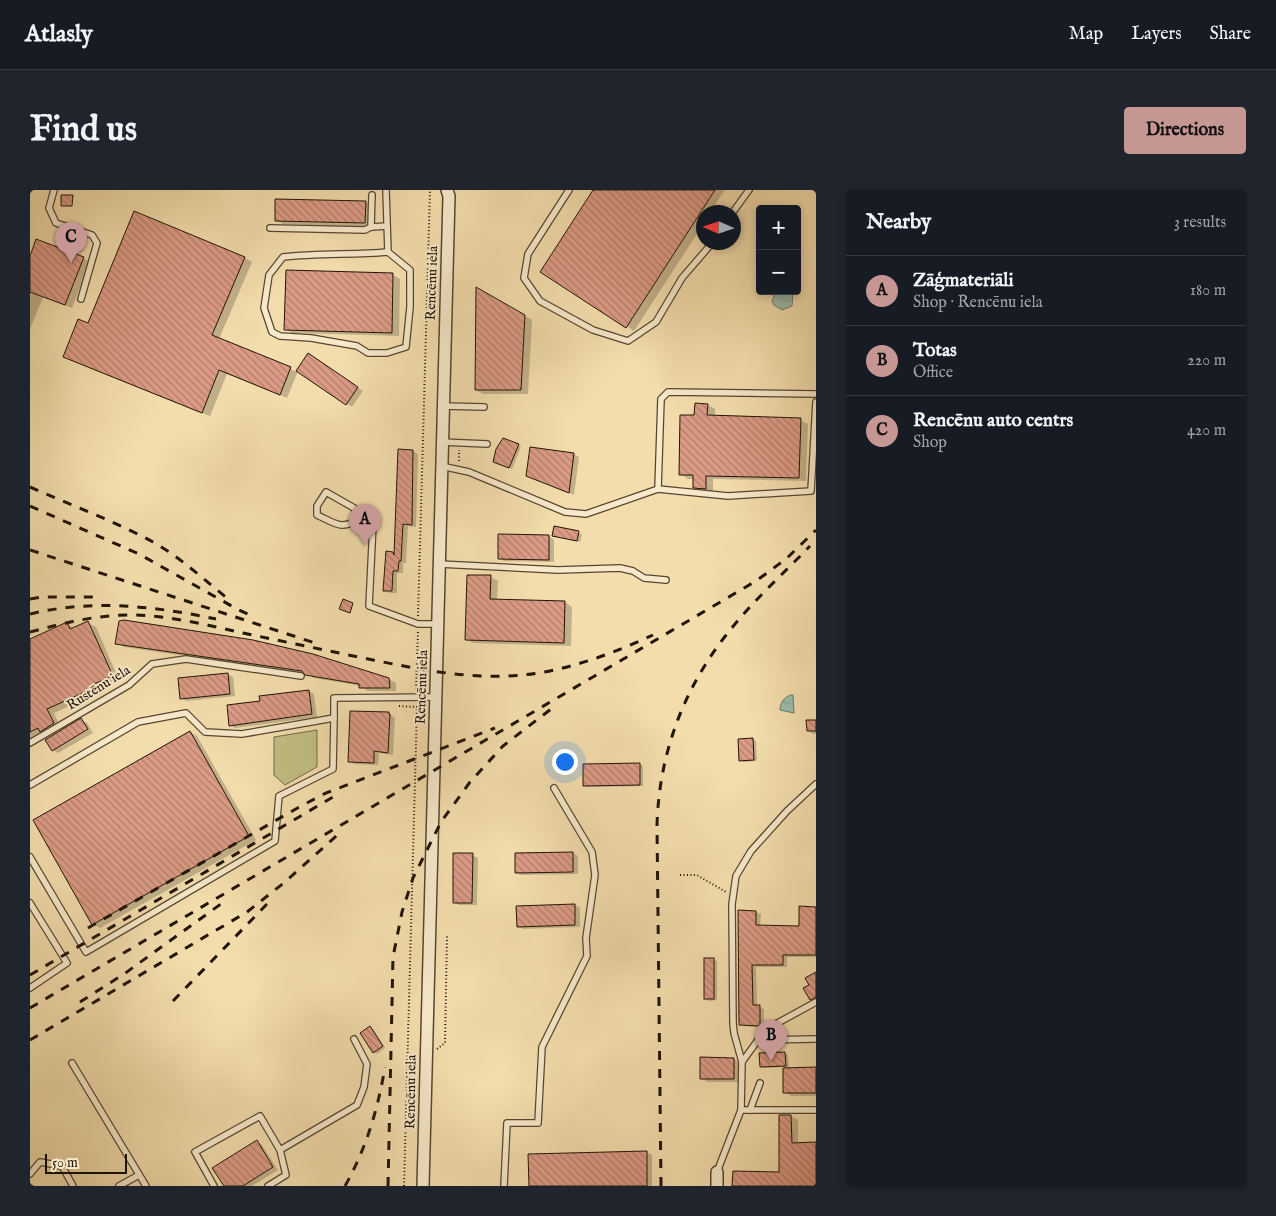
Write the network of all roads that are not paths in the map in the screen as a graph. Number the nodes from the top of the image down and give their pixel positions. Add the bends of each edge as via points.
1 (54, 190) edge
2 (386, 190) edge
3 (447, 190) edge
4 (569, 190) edge
5 (748, 190) edge
6 (372, 195) dead end
7 (738, 205) edge
8 (387, 226) junction
9 (371, 227) junction
10 (270, 228) dead end
11 (706, 250) edge
12 (388, 252) junction
13 (82, 299) dead end
14 (816, 394) edge
15 (816, 402) edge
16 (442, 406) junction
17 (484, 407) dead end
18 (441, 442) junction
19 (487, 444) dead end
20 (440, 466) junction
21 (658, 489) junction
22 (358, 518) junction
23 (439, 564) junction
24 (666, 580) dead end
25 (437, 624) junction
26 (300, 676) dead end
27 (435, 697) junction
28 (334, 718) junction
29 (30, 743) edge
30 (816, 784) edge
31 (30, 785) edge
32 (554, 788) dead end
33 (30, 857) edge
34 (30, 903) edge
35 (30, 988) edge
36 (816, 1002) edge
37 (354, 1039) dead end
38 (816, 1039) edge
39 (758, 1040) junction
40 (742, 1062) junction
41 (72, 1063) dead end
42 (760, 1083) dead end
43 (741, 1110) junction
44 (750, 1110) junction
45 (816, 1110) edge
46 (280, 1150) junction
47 (717, 1172) joint
48 (30, 1174) edge
49 (139, 1175) junction
50 (73, 1186) edge
51 (119, 1186) edge
52 (146, 1186) edge
53 (214, 1186) edge
54 (268, 1186) edge
55 (423, 1186) edge
56 (504, 1186) edge
57 (716, 1186) edge

1 - 13 lane via 49,208 56,223 92,235 97,243
2 - 8 lane
3 - 16 street, Rencēnu iela
4 - 11 lane via 528,254 524,278 540,301 593,330 628,341 656,322 682,278
5 - 7 lane
6 - 9 lane
8 - 9 lane
8 - 12 lane
9 - 10 lane via 365,230
12 - 12 lane via 410,270 406,347 387,353 368,353 357,346 280,336 272,332 264,308 269,275 283,257
14 - 21 lane via 668,392 661,399
15 - 21 lane via 811,490 728,496
16 - 17 lane
16 - 18 street, Rencēnu iela
18 - 19 lane
18 - 20 street, Rencēnu iela
20 - 21 lane via 469,472 565,512 586,514
20 - 23 street, Rencēnu iela
22 - 22 lane via 354,508 326,492 317,506 317,515 340,525 351,524
22 - 25 lane via 373,524 370,606 418,624
23 - 24 lane via 558,570 620,568 644,578
23 - 25 street, Rencēnu iela
25 - 27 street, Rencēnu iela
26 - 29 lane, Rustēnu iela via 186,660 152,664 129,685
27 - 28 lane via 334,698
27 - 55 street, Rencēnu iela
28 - 31 lane via 242,734 205,732 186,713 138,722
28 - 33 lane via 333,769 279,796 276,841 86,952
30 - 40 lane via 751,851 736,876 732,896 733,1023
32 - 56 lane via 592,852 595,875 586,938 587,956 542,1046 538,1123 507,1123
34 - 35 lane via 67,963
36 - 39 lane via 763,1031
37 - 46 lane via 367,1064 364,1087 356,1106
38 - 39 lane
39 - 40 lane
40 - 43 lane
41 - 49 lane
42 - 44 lane
43 - 44 lane
43 - 47 lane
44 - 45 lane
46 - 53 lane via 260,1116 195,1152
46 - 54 lane via 286,1175
47 - 57 street
48 - 50 lane via 40,1162 62,1166
49 - 51 lane
49 - 52 lane

